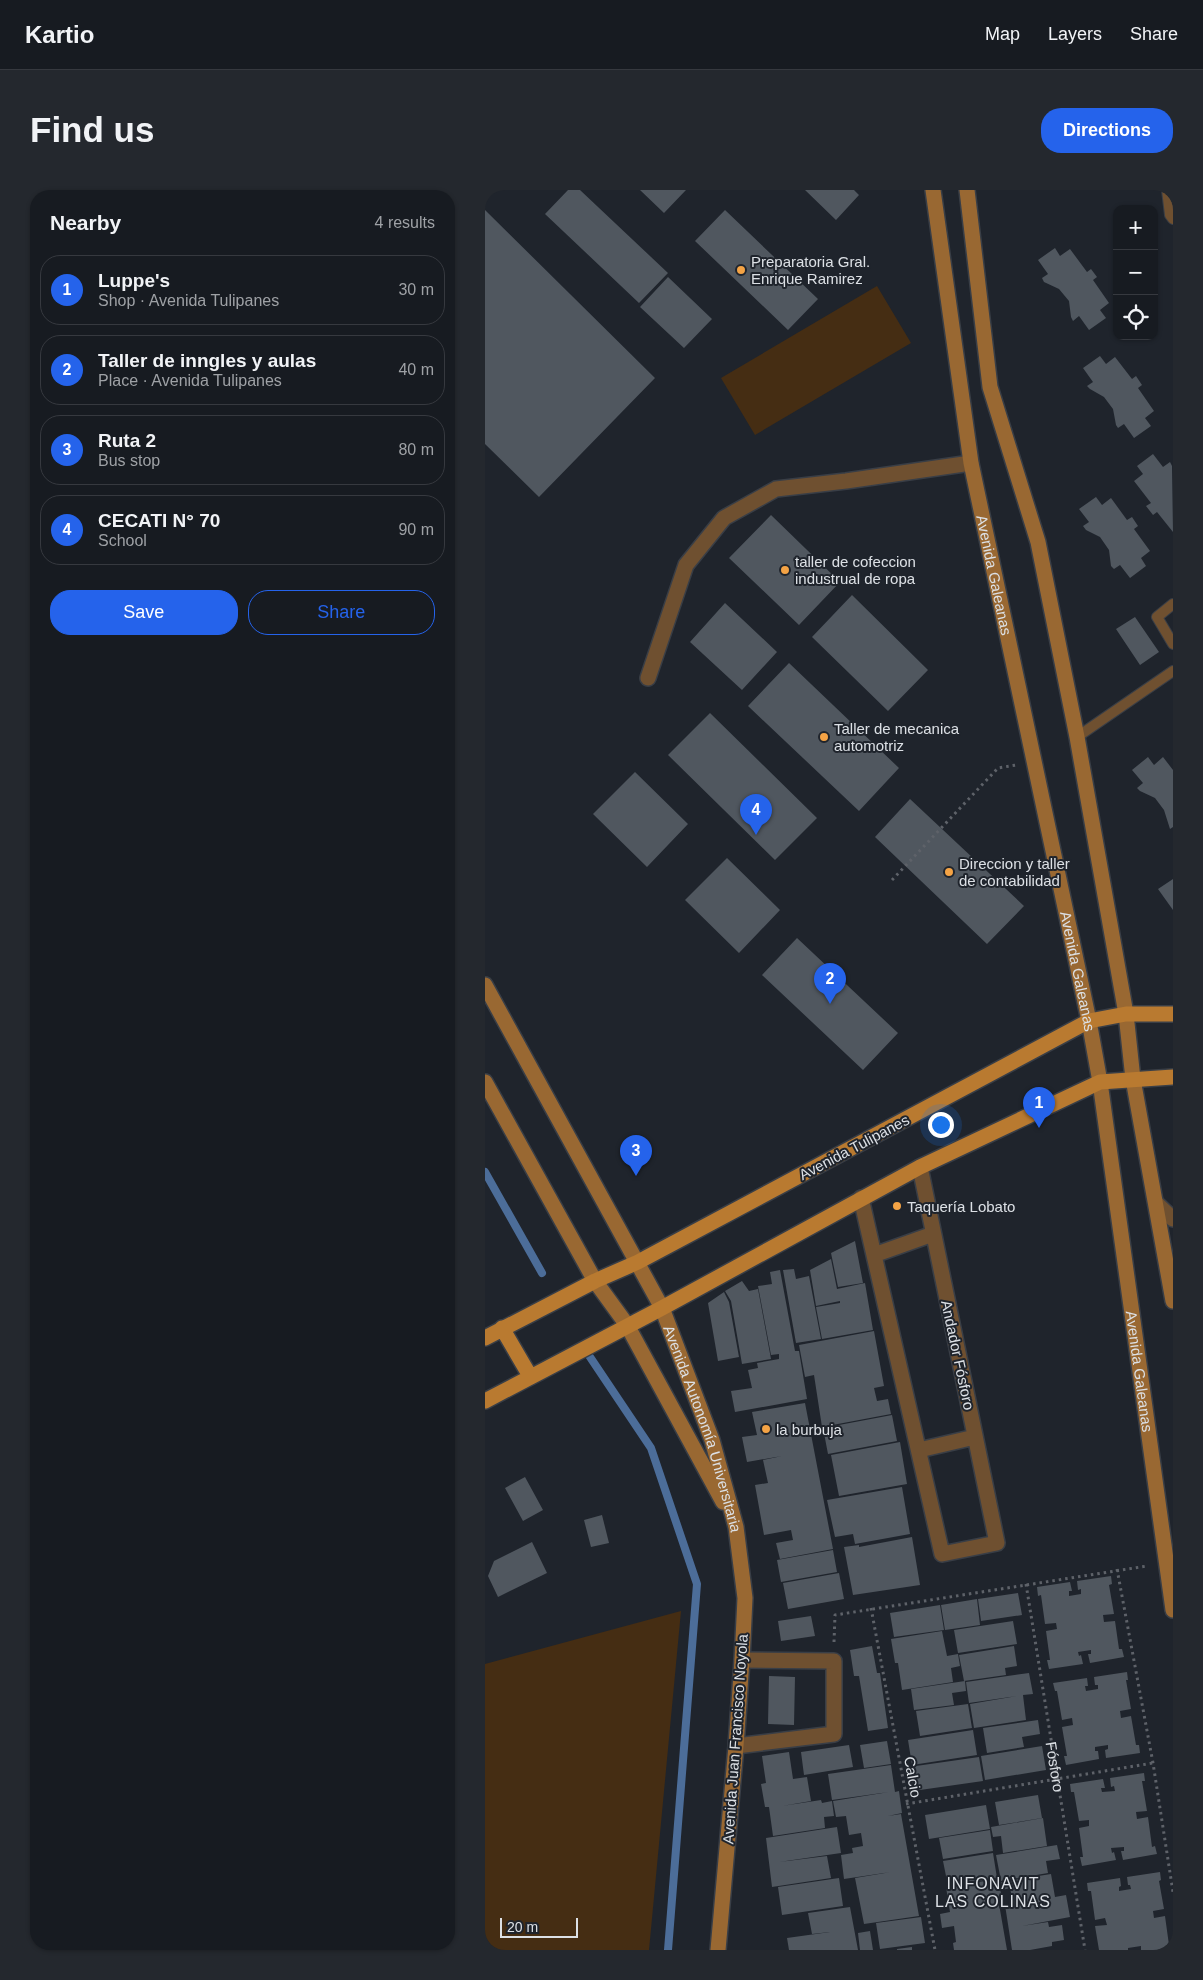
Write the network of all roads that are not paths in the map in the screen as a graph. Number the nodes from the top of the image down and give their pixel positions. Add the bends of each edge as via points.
1 (933, 190) edge
2 (967, 190) edge
3 (1167, 190) edge
4 (1173, 219) edge
5 (971, 463) junction
6 (1173, 604) edge
7 (1173, 644) edge
8 (1173, 671) edge
9 (648, 678) dead end
10 (1077, 737) junction
11 (485, 985) edge
12 (1126, 1014) junction
13 (1173, 1014) edge
14 (1089, 1022) junction
15 (1173, 1077) edge
16 (1133, 1078) junction
17 (485, 1082) edge
18 (1100, 1082) junction
19 (920, 1167) junction
20 (861, 1198) junction
21 (1156, 1203) junction
22 (1173, 1219) edge
23 (933, 1234) junction
24 (874, 1255) junction
25 (638, 1262) junction
26 (595, 1281) junction
27 (1173, 1301) edge
28 (662, 1308) junction
29 (627, 1325) junction
30 (502, 1328) junction
31 (485, 1338) edge
32 (530, 1376) junction
33 (485, 1400) edge
34 (975, 1437) junction
35 (919, 1450) junction
36 (736, 1528) junction
37 (1173, 1610) edge
38 (742, 1660) junction
39 (736, 1746) junction
40 (718, 1950) edge

1 - 5 street, Avenida Galeanas
2 - 10 street via 990,387 1038,542
3 - 4 lane
5 - 9 street via 776,489 724,518 686,564
5 - 14 street, Avenida Galeanas
6 - 7 lane via 1157,617
8 - 10 lane
10 - 12 street
11 - 25 street, Avenida Autonomía Universitaria
12 - 13 main road, Avenida Tulipanes
12 - 14 main road, Avenida Tulipanes
12 - 16 street
14 - 18 street, Avenida Galeanas
14 - 25 main road, Avenida Tulipanes
15 - 16 main road
16 - 18 main road
16 - 21 street
17 - 26 street, Avenida Autonomía Universitaria
18 - 19 main road
18 - 37 street, Avenida Galeanas
19 - 20 main road
19 - 23 street, Andador Fósforo
20 - 24 street
20 - 28 main road
21 - 22 street
21 - 27 street
23 - 24 street
23 - 34 street, Andador Fósforo
24 - 35 street
25 - 26 main road, Avenida Tulipanes
25 - 28 street, Avenida Autonomía Universitaria
26 - 29 street, Avenida Autonomía Universitaria
26 - 30 main road, Avenida Tulipanes
28 - 29 main road
28 - 36 street, Avenida Autonomía Universitaria via 712,1440
29 - 32 main road
29 - 36 street, Avenida Autonomía Universitaria
30 - 31 main road, Avenida Tulipanes
30 - 32 main road
32 - 33 main road
34 - 35 street
34 - 35 street, Andador Fósforo via 997,1542 942,1554
36 - 38 street, Avenida Juan Francisco Noyola via 745,1598
38 - 39 street, Avenida Juan Francisco Noyola
38 - 39 street via 834,1661 834,1734
39 - 40 street, Avenida Juan Francisco Noyola

